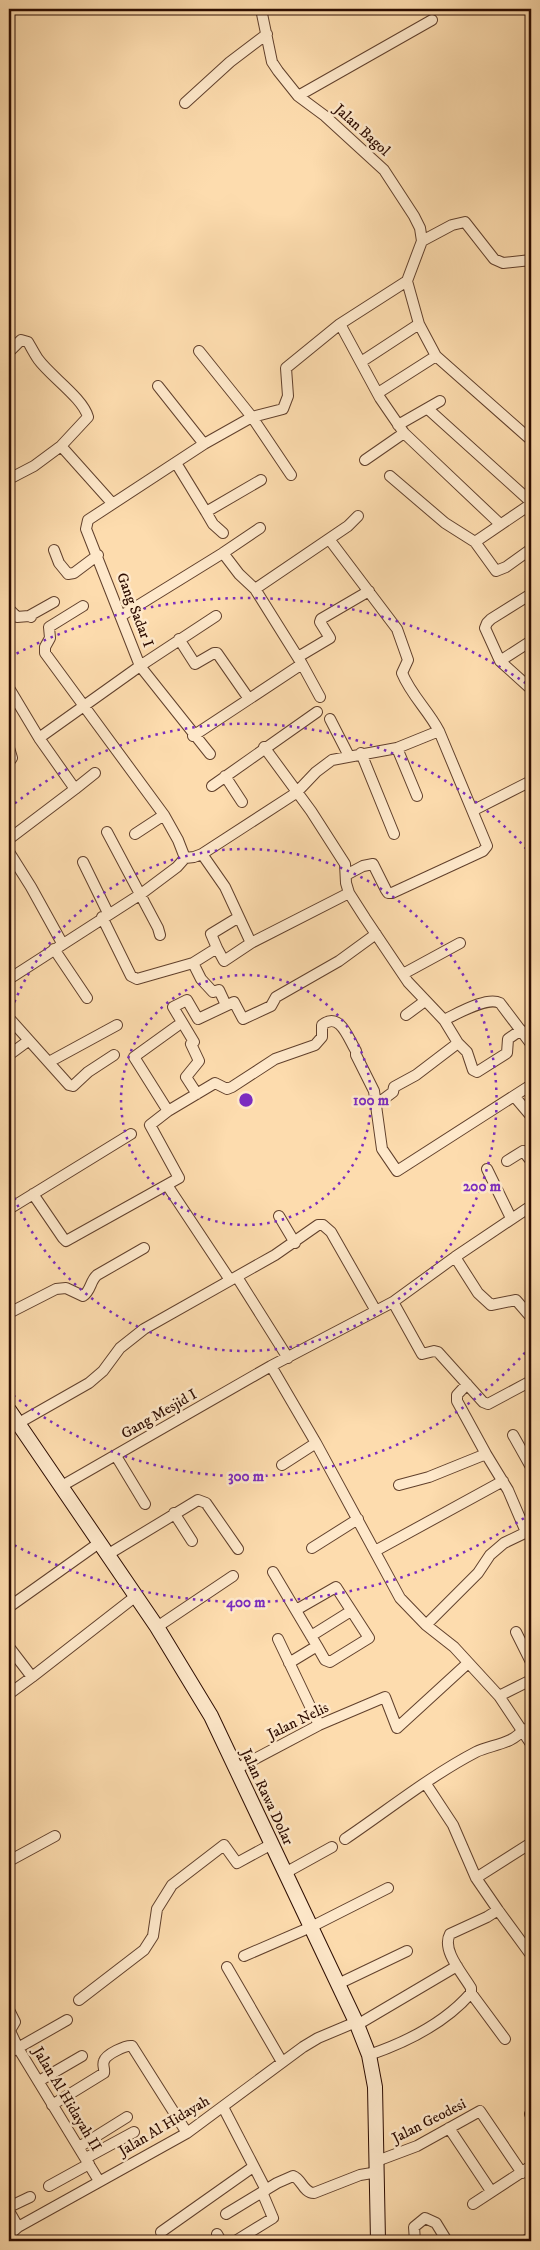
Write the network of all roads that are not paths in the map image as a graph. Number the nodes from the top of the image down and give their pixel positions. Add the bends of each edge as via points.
1 (262, 9) edge
2 (432, 20) dead end
3 (267, 34) junction
4 (298, 96) junction
5 (185, 103) dead end
6 (422, 241) junction
7 (531, 260) edge
8 (407, 281) junction
9 (340, 324) junction
10 (419, 324) junction
11 (199, 351) dead end
12 (9, 352) edge
13 (436, 356) junction
14 (361, 362) junction
15 (158, 386) dead end
16 (378, 393) junction
17 (440, 401) dead end
18 (428, 409) junction
19 (252, 418) junction
20 (401, 429) junction
21 (531, 440) edge
22 (204, 444) junction
23 (61, 446) junction
24 (365, 460) dead end
25 (176, 463) junction
26 (291, 475) dead end
27 (390, 476) dead end
28 (9, 479) edge
29 (261, 480) dead end
30 (112, 503) junction
31 (531, 503) edge
32 (206, 512) junction
33 (358, 516) dead end
34 (500, 524) junction
35 (260, 528) dead end
36 (223, 533) dead end
37 (329, 539) junction
38 (475, 542) junction
39 (54, 550) dead end
40 (531, 550) edge
41 (223, 553) junction
42 (98, 555) junction
43 (256, 588) junction
44 (369, 591) junction
45 (531, 594) edge
46 (54, 602) dead end
47 (83, 606) dead end
48 (9, 609) edge
49 (121, 616) junction
50 (216, 616) dead end
51 (179, 639) junction
52 (531, 641) edge
53 (300, 661) junction
54 (500, 661) junction
55 (140, 666) junction
56 (530, 687) edge
57 (9, 688) edge
58 (320, 697) dead end
59 (249, 699) junction
60 (83, 707) junction
61 (318, 712) dead end
62 (330, 720) dead end
63 (439, 731) junction
64 (193, 736) junction
65 (39, 738) junction
66 (264, 747) junction
67 (9, 748) edge
68 (397, 748) junction
69 (210, 754) dead end
70 (361, 754) junction
71 (349, 756) junction
72 (9, 762) edge
73 (95, 773) dead end
74 (225, 776) junction
75 (531, 781) edge
76 (212, 786) dead end
77 (76, 789) junction
78 (296, 793) junction
79 (417, 796) dead end
80 (242, 802) dead end
81 (474, 810) junction
82 (164, 815) junction
83 (107, 832) dead end
84 (135, 834) dead end
85 (394, 834) dead end
86 (9, 839) edge
87 (9, 852) edge
88 (202, 854) junction
89 (185, 858) junction
90 (84, 862) dead end
91 (346, 875) junction
92 (349, 893) junction
93 (141, 894) junction
94 (105, 915) junction
95 (239, 917) junction
96 (376, 934) junction
97 (160, 936) dead end
98 (251, 943) junction
99 (460, 943) dead end
100 (58, 946) junction
101 (217, 948) junction
102 (193, 963) junction
103 (403, 974) junction
104 (9, 979) edge
105 (87, 998) dead end
106 (426, 1001) junction
107 (226, 1005) junction
108 (406, 1015) dead end
109 (9, 1018) edge
110 (444, 1020) junction
111 (117, 1024) dead end
112 (177, 1026) dead end
113 (521, 1030) junction
114 (28, 1041) junction
115 (458, 1044) junction
116 (531, 1044) edge
117 (9, 1055) edge
118 (114, 1055) dead end
119 (49, 1062) junction
120 (531, 1085) edge
121 (197, 1094) junction
122 (514, 1096) junction
123 (376, 1101) junction
124 (168, 1111) junction
125 (531, 1116) edge
126 (131, 1134) dead end
127 (507, 1161) dead end
128 (531, 1161) edge
129 (487, 1169) dead end
130 (167, 1185) junction
131 (33, 1194) junction
132 (531, 1206) edge
133 (9, 1209) edge
134 (279, 1216) dead end
135 (511, 1218) junction
136 (296, 1243) junction
137 (144, 1248) dead end
138 (455, 1256) junction
139 (234, 1278) junction
140 (393, 1302) junction
141 (376, 1312) junction
142 (9, 1313) edge
143 (529, 1315) dead end
144 (288, 1358) junction
145 (272, 1366) junction
146 (531, 1381) edge
147 (468, 1384) junction
148 (9, 1410) edge
149 (17, 1424) junction
150 (512, 1434) dead end
151 (316, 1443) junction
152 (486, 1454) junction
153 (116, 1456) junction
154 (282, 1465) dead end
155 (531, 1466) edge
156 (503, 1481) junction
157 (399, 1485) dead end
158 (60, 1487) junction
159 (145, 1504) dead end
160 (174, 1513) junction
161 (358, 1519) junction
162 (529, 1531) edge
163 (192, 1541) dead end
164 (98, 1543) junction
165 (312, 1548) dead end
166 (238, 1549) dead end
167 (375, 1551) junction
168 (107, 1555) junction
169 (273, 1572) dead end
170 (234, 1576) dead end
171 (136, 1596) junction
172 (9, 1607) edge
173 (296, 1610) junction
174 (351, 1611) junction
175 (426, 1625) junction
176 (157, 1627) junction
177 (516, 1632) dead end
178 (311, 1636) junction
179 (278, 1640) dead end
180 (317, 1646) junction
181 (9, 1647) edge
182 (528, 1647) edge
183 (531, 1662) edge
184 (289, 1663) junction
185 (468, 1663) junction
186 (32, 1677) junction
187 (531, 1680) edge
188 (9, 1694) edge
189 (499, 1696) junction
190 (319, 1726) junction
191 (522, 1729) junction
192 (531, 1744) edge
193 (236, 1769) junction
194 (426, 1784) junction
195 (55, 1836) dead end
196 (345, 1839) dead end
197 (531, 1843) edge
198 (272, 1844) junction
199 (332, 1847) dead end
200 (9, 1861) edge
201 (285, 1873) junction
202 (476, 1878) junction
203 (388, 1888) dead end
204 (498, 1910) junction
205 (311, 1927) junction
206 (407, 1951) dead end
207 (531, 1955) edge
208 (244, 1956) dead end
209 (457, 1966) junction
210 (226, 1967) dead end
211 (338, 1984) junction
212 (471, 1993) junction
213 (79, 2000) dead end
214 (9, 2010) edge
215 (67, 2020) dead end
216 (356, 2023) junction
217 (10, 2032) edge
218 (505, 2039) dead end
219 (18, 2048) junction
220 (9, 2054) edge
221 (369, 2055) junction
222 (82, 2056) dead end
223 (282, 2062) junction
224 (39, 2081) junction
225 (52, 2105) junction
226 (223, 2107) junction
227 (127, 2117) dead end
228 (449, 2128) junction
229 (134, 2132) dead end
230 (187, 2133) junction
231 (79, 2146) junction
232 (87, 2161) junction
233 (531, 2166) edge
234 (253, 2167) junction
235 (378, 2167) junction
236 (522, 2173) junction
237 (99, 2181) junction
238 (49, 2186) dead end
239 (264, 2191) junction
240 (491, 2191) junction
241 (30, 2197) dead end
242 (473, 2204) dead end
243 (9, 2207) edge
244 (9, 2211) edge
245 (226, 2214) dead end
246 (18, 2227) junction
247 (161, 2232) dead end
248 (9, 2235) edge
249 (531, 2238) edge
250 (238, 2240) edge
251 (378, 2241) edge
252 (415, 2241) edge
253 (447, 2241) edge
254 (524, 2241) edge

1 - 3 street, Jalan Bagol
2 - 4 street
3 - 4 street, Jalan Bagol via 272,62
3 - 5 street
4 - 6 street, Jalan Bagol via 384,170 414,216
6 - 7 street via 452,225 465,222 494,259 503,263
6 - 8 street
8 - 9 street
8 - 10 street
9 - 14 street
9 - 19 street, Gang Sadar I via 289,365 285,406 276,413
10 - 13 street
10 - 14 street
11 - 19 street
12 - 23 street via 21,340 28,342 38,359 87,414 88,418
13 - 16 street
13 - 21 street
14 - 16 street
15 - 22 street
16 - 20 street
17 - 18 street
18 - 20 street
18 - 31 street
19 - 22 street, Gang Sadar I
19 - 26 street
20 - 24 street
20 - 34 street
22 - 25 street, Gang Sadar I
23 - 28 street
23 - 30 street
25 - 30 street, Gang Sadar I
25 - 32 street
27 - 38 street via 445,523
29 - 32 street
30 - 42 street, Gang Sadar I via 86,524
31 - 34 street
32 - 36 street
33 - 37 street
34 - 38 street
35 - 41 street
37 - 43 street
37 - 44 street
38 - 40 street via 496,571 506,568
39 - 42 street via 68,574
41 - 43 street
41 - 49 street
42 - 49 street, Gang Sadar I
43 - 53 street
44 - 53 street via 321,619 330,638
44 - 63 street via 397,629 408,660 402,673 406,684
45 - 54 street via 486,623 485,628
46 - 48 street via 30,616 17,617
47 - 60 street via 49,627 50,638 44,650
49 - 55 street, Gang Sadar I
50 - 51 street
51 - 55 street
51 - 59 street via 195,664 217,653
52 - 54 street
53 - 58 street
53 - 59 street
54 - 56 street
55 - 60 street, Gang Sadar I
55 - 64 street
57 - 65 street
59 - 64 street
60 - 65 street, Gang Sadar I
60 - 82 street
61 - 66 street
62 - 71 street
63 - 68 street
63 - 81 street
64 - 69 street
65 - 77 street
66 - 74 street
66 - 78 street
67 - 72 street via 12,758
68 - 70 street
68 - 79 street
70 - 71 street
70 - 85 street
71 - 78 street via 332,760
73 - 77 street
74 - 76 street
74 - 80 street
75 - 81 street
77 - 86 street
78 - 88 street
78 - 91 street via 312,811 345,864
81 - 91 street via 487,846 483,852 390,893 373,864
82 - 84 street
82 - 89 street
83 - 93 street
87 - 100 street via 31,887
88 - 89 street
88 - 95 street via 225,887
89 - 93 street
90 - 94 street
91 - 92 street
92 - 96 street
92 - 98 street
93 - 94 street
93 - 97 street
94 - 100 street
94 - 102 street via 134,979
95 - 98 street
95 - 101 street via 210,934
96 - 103 street
96 - 107 street via 276,997 271,1006 242,1019 234,1002
98 - 101 street via 224,961
99 - 103 street
100 - 104 street
100 - 105 street
101 - 102 street
102 - 107 street via 213,992 218,990
103 - 106 street
106 - 108 street
106 - 110 street
107 - 121 street via 198,1019 187,1000 173,1007 194,1042 191,1044 199,1061 186,1077
109 - 114 street
110 - 113 street via 495,1000
110 - 115 street
111 - 119 street
112 - 124 street via 134,1056
113 - 115 street via 508,1039 507,1053 477,1072 473,1070 467,1052
113 - 116 street
114 - 117 street
114 - 119 street
115 - 123 street
118 - 119 street via 73,1086 69,1086
120 - 122 street
121 - 123 street via 215,1083 227,1089 232,1087 275,1059 314,1045 322,1037 322,1025 333,1020 341,1025 356,1051
121 - 124 street
122 - 123 street via 397,1171 382,1148
122 - 125 street
124 - 130 street via 150,1124 179,1178
126 - 131 street
127 - 128 street via 523,1151
129 - 135 street
130 - 131 street via 66,1240
130 - 139 street
131 - 133 street
132 - 135 street, Gang Mesjid I
134 - 136 street
135 - 138 street, Gang Mesjid I
136 - 139 street
136 - 141 street via 318,1225 327,1227
137 - 142 street via 97,1275 83,1296 66,1288 56,1289
138 - 140 street, Gang Mesjid I
138 - 143 street via 478,1293 491,1305 516,1300
139 - 144 street
139 - 149 street via 131,1338 89,1383
140 - 141 street, Gang Mesjid I
140 - 147 street via 422,1354 438,1352
141 - 144 street, Gang Mesjid I
144 - 145 street, Gang Mesjid I
145 - 151 street
145 - 153 street, Gang Mesjid I
146 - 147 street via 488,1404
147 - 152 street via 457,1394 457,1401
148 - 149 street, Jalan Rawa Dolar
149 - 158 street, Jalan Rawa Dolar
150 - 155 street
151 - 154 street
151 - 161 street
152 - 156 street
152 - 157 street
153 - 158 street, Gang Mesjid I
153 - 159 street
156 - 162 street
156 - 167 street
158 - 164 street, Jalan Rawa Dolar
160 - 163 street
160 - 166 street via 194,1501 206,1503
160 - 168 street
161 - 165 street
161 - 167 street
162 - 175 street via 504,1543 490,1555 478,1573
164 - 168 street, Jalan Rawa Dolar
164 - 172 street
167 - 175 street via 400,1598
168 - 171 street, Jalan Rawa Dolar
169 - 173 street
170 - 176 street
171 - 176 street, Jalan Rawa Dolar
171 - 186 street
173 - 174 street via 336,1587
173 - 178 street
174 - 178 street
174 - 180 street via 368,1640 330,1662 325,1660
175 - 185 street via 443,1637
176 - 193 street, Jalan Rawa Dolar via 211,1716
177 - 182 street
178 - 180 street
179 - 184 street
180 - 184 street
181 - 186 street
182 - 183 street
184 - 190 street
185 - 189 street
185 - 190 street, Jalan Nelis via 396,1728 385,1697
186 - 188 street
187 - 189 street
189 - 191 street
190 - 193 street, Jalan Nelis
191 - 192 street
191 - 194 street via 518,1735 460,1761
193 - 198 street, Jalan Rawa Dolar
194 - 196 street
194 - 202 street via 453,1825
195 - 200 street
197 - 202 street
198 - 201 street, Jalan Rawa Dolar
198 - 213 street via 237,1863 224,1845 172,1885 157,1909 150,1943
199 - 201 street
201 - 205 street, Jalan Rawa Dolar
202 - 204 street
203 - 205 street
204 - 207 street
204 - 209 street via 448,1936 447,1943
205 - 208 street
205 - 211 street, Jalan Rawa Dolar
206 - 211 street
209 - 212 street
209 - 216 street, Jalan Al Hidayah
210 - 223 street
211 - 216 street, Jalan Rawa Dolar
212 - 218 street
212 - 221 street via 424,2031 397,2046
214 - 217 street via 16,2022
215 - 219 street
216 - 221 street, Jalan Rawa Dolar
216 - 223 street, Jalan Al Hidayah via 318,2038
217 - 219 street, Jalan Al Hidayah II
219 - 220 street
219 - 224 street, Jalan Al Hidayah II
221 - 235 street, Jalan Rawa Dolar via 375,2087
222 - 224 street
223 - 226 street, Jalan Al Hidayah
224 - 225 street, Jalan Al Hidayah II
225 - 230 street via 102,2075 105,2059 125,2046 132,2046
225 - 231 street, Jalan Al Hidayah II
226 - 230 street, Jalan Al Hidayah
226 - 234 street
227 - 231 street
228 - 235 street, Jalan Geodesi
228 - 236 street, Jalan Geodesi via 482,2111
228 - 240 street
229 - 232 street
230 - 237 street, Jalan Al Hidayah
231 - 232 street, Jalan Al Hidayah II
232 - 237 street, Jalan Al Hidayah II
232 - 238 street
233 - 236 street
234 - 239 street
234 - 247 street
235 - 239 street, Jalan Geodesi via 314,2193 307,2191 293,2176
235 - 251 street, Jalan Rawa Dolar
236 - 240 street
237 - 246 street, Jalan Al Hidayah
239 - 245 street
239 - 250 street via 273,2218
240 - 242 street
241 - 243 street
244 - 246 street
246 - 248 street, Jalan Al Hidayah
249 - 254 street
252 - 253 street via 413,2231 425,2218 436,2223

